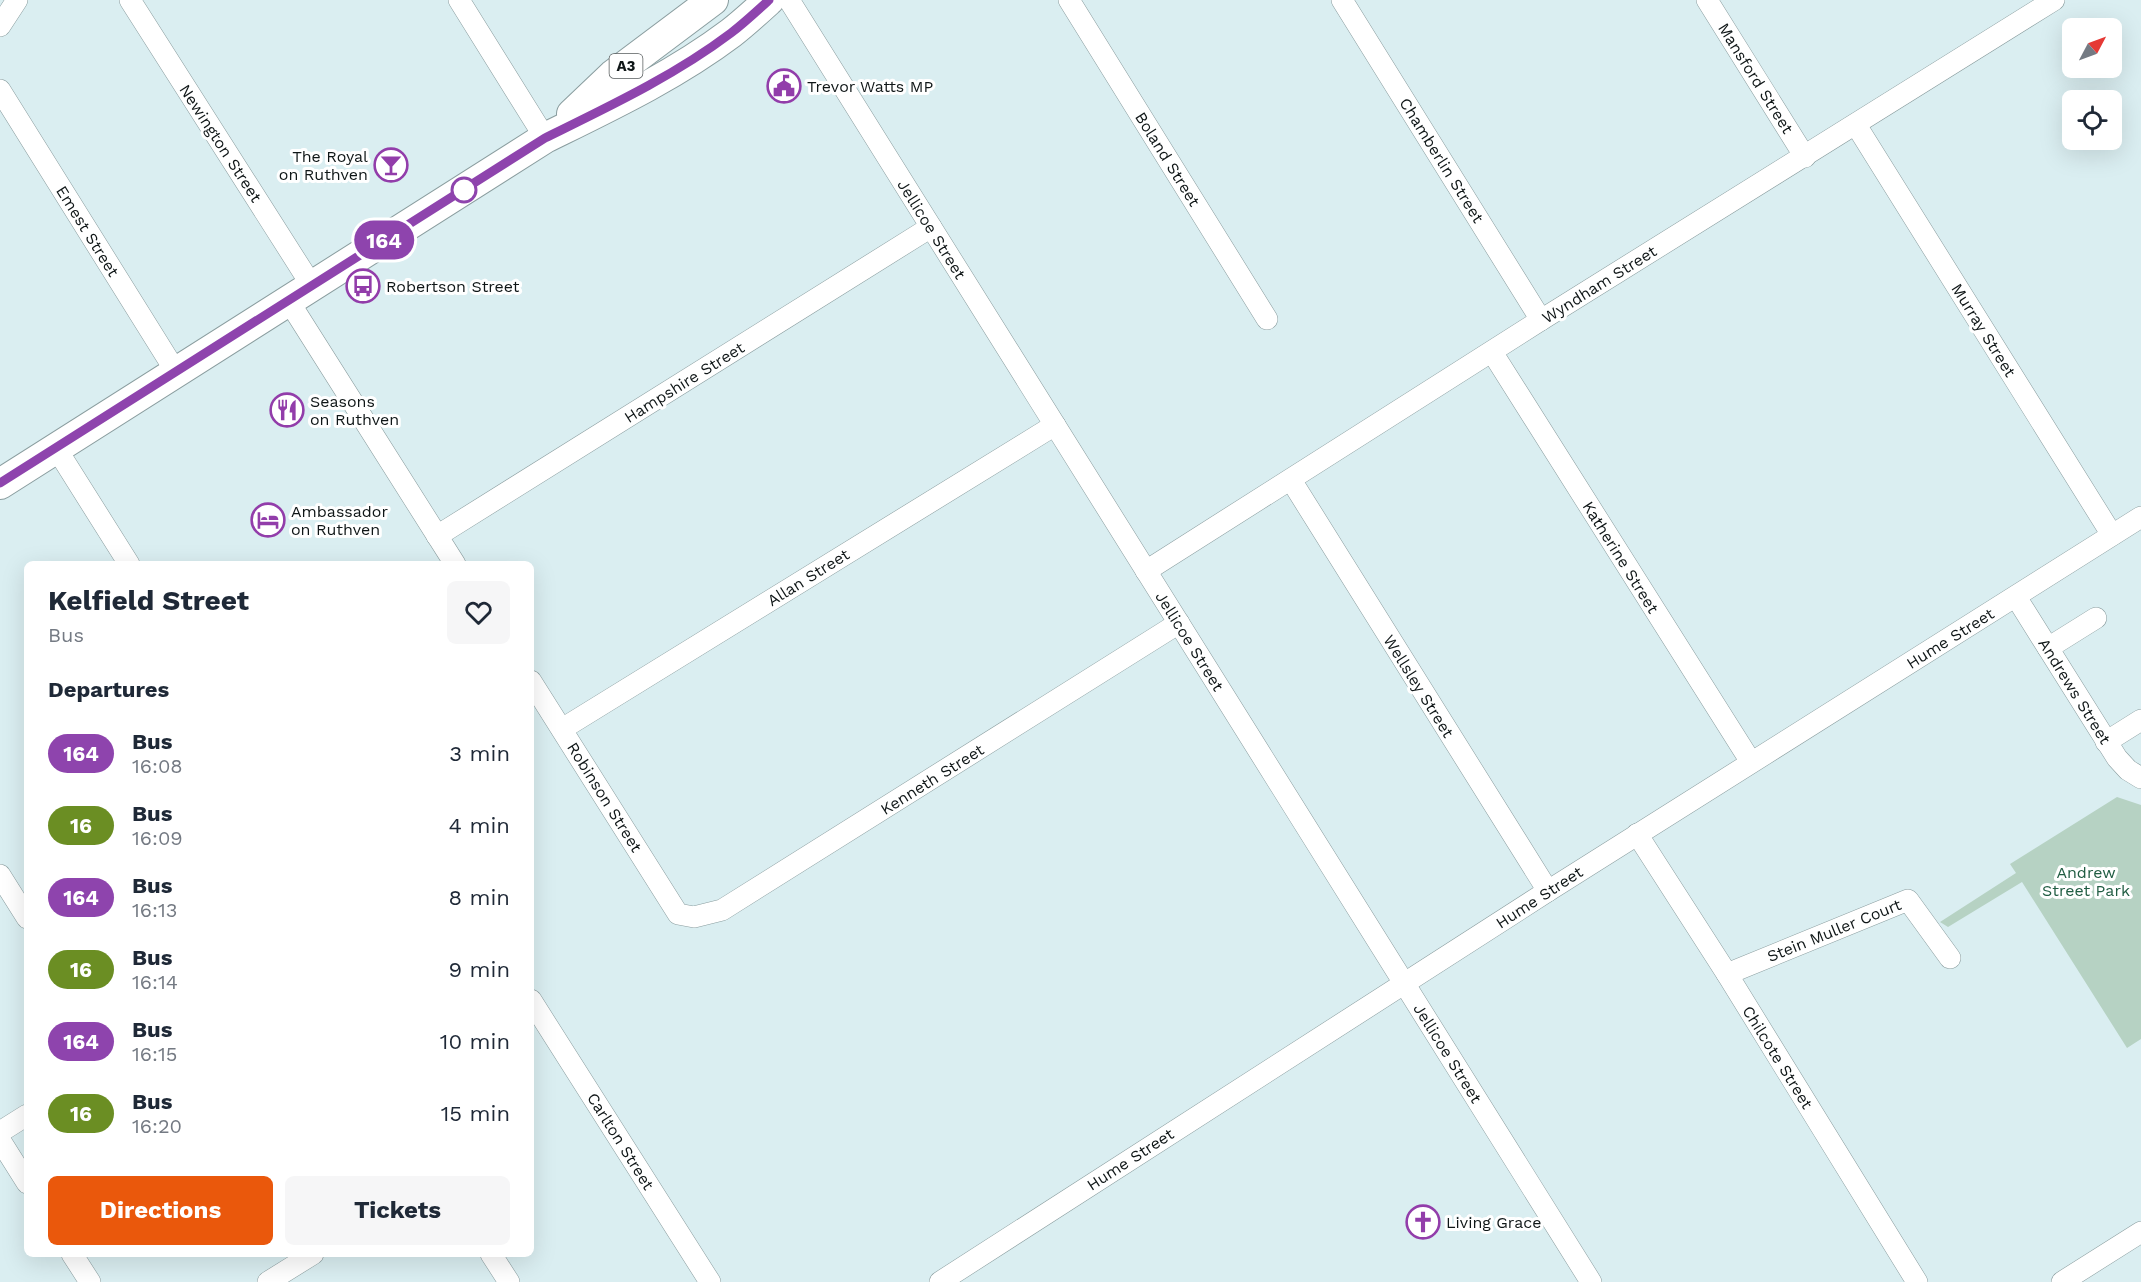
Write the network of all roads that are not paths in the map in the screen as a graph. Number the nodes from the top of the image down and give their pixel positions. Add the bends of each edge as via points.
1 (17, 0) edge
2 (130, 0) edge
3 (459, 0) edge
4 (714, 0) edge
5 (769, 0) edge
6 (789, 0) edge
7 (1069, 0) edge
8 (1342, 0) edge
9 (1707, 0) edge
10 (2054, 0) edge
11 (0, 26) edge
12 (0, 90) edge
13 (1856, 125) junction
14 (545, 138) junction
15 (1804, 157) junction
16 (931, 227) junction
17 (300, 293) junction
18 (1268, 319) dead end
19 (1541, 320) junction
20 (1492, 352) junction
21 (176, 372) junction
22 (1055, 425) junction
23 (56, 448) junction
24 (1291, 480) junction
25 (0, 483) edge
26 (2141, 517) edge
27 (2112, 535) junction
28 (437, 536) junction
29 (127, 561) edge
30 (453, 561) edge
31 (1146, 571) junction
32 (2016, 597) junction
33 (2096, 618) dead end
34 (1179, 623) junction
35 (2048, 648) junction
36 (534, 686) edge
37 (2141, 720) edge
38 (562, 729) junction
39 (2106, 742) junction
40 (1750, 762) junction
41 (2141, 778) edge
42 (1637, 834) junction
43 (0, 875) edge
44 (1548, 891) junction
45 (24, 913) edge
46 (678, 914) joint
47 (1950, 958) dead end
48 (1726, 974) junction
49 (1404, 982) junction
50 (534, 1005) edge
51 (24, 1117) edge
52 (0, 1132) edge
53 (0, 1140) edge
54 (24, 1178) edge
55 (2141, 1232) edge
56 (74, 1257) edge
57 (308, 1257) edge
58 (493, 1257) edge
59 (90, 1282) edge
60 (268, 1282) edge
61 (509, 1282) edge
62 (710, 1282) edge
63 (940, 1282) edge
64 (1591, 1282) edge
65 (1917, 1282) edge
66 (2062, 1282) edge

1 - 11 street
2 - 17 street, Newington Street
3 - 14 street
4 - 14 highway, A3 via 613,75
5 - 14 highway, A3 via 692,60
6 - 16 street, Jellicoe Street
7 - 18 street, Boland Street
8 - 19 street, Chamberlin Street
9 - 15 street, Mansford Street
10 - 13 street, Wyndham Street
12 - 21 street, Emest Street
13 - 15 street, Wyndham Street
13 - 27 street, Murray Street
14 - 17 highway, A3
15 - 19 street, Wyndham Street
16 - 22 street, Jellicoe Street
16 - 28 street, Hampshire Street
17 - 21 highway, A3
17 - 28 street
19 - 20 street, Wyndham Street
20 - 24 street, Wyndham Street
20 - 40 street, Katherine Street
21 - 23 highway, A3
22 - 31 street, Jellicoe Street
22 - 38 street, Allan Street
23 - 25 highway, A3
23 - 29 street
24 - 31 street, Wyndham Street
24 - 44 street, Wellsley Street
26 - 27 street, Hume Street
27 - 32 street, Hume Street
28 - 30 street
31 - 34 street, Jellicoe Street
32 - 35 street, Andrews Street
32 - 40 street, Hume Street
33 - 35 street
34 - 46 street, Kenneth Street via 722,910 694,917
34 - 49 street, Jellicoe Street
35 - 39 street, Andrews Street
36 - 38 street, Robinson Street
37 - 39 street
38 - 46 street, Robinson Street
39 - 41 street, Andrews Street via 2122,765
40 - 42 street, Hume Street
42 - 44 street, Hume Street
42 - 48 street, Chilcote Street
43 - 45 street
44 - 49 street, Hume Street
47 - 48 street, Stein Muller Court via 1908,900
48 - 65 street, Chilcote Street
49 - 63 street, Hume Street
49 - 64 street, Jellicoe Street
50 - 62 street, Carlton Street
51 - 52 street
53 - 54 street
55 - 66 street
56 - 59 street
57 - 60 street
58 - 61 street

